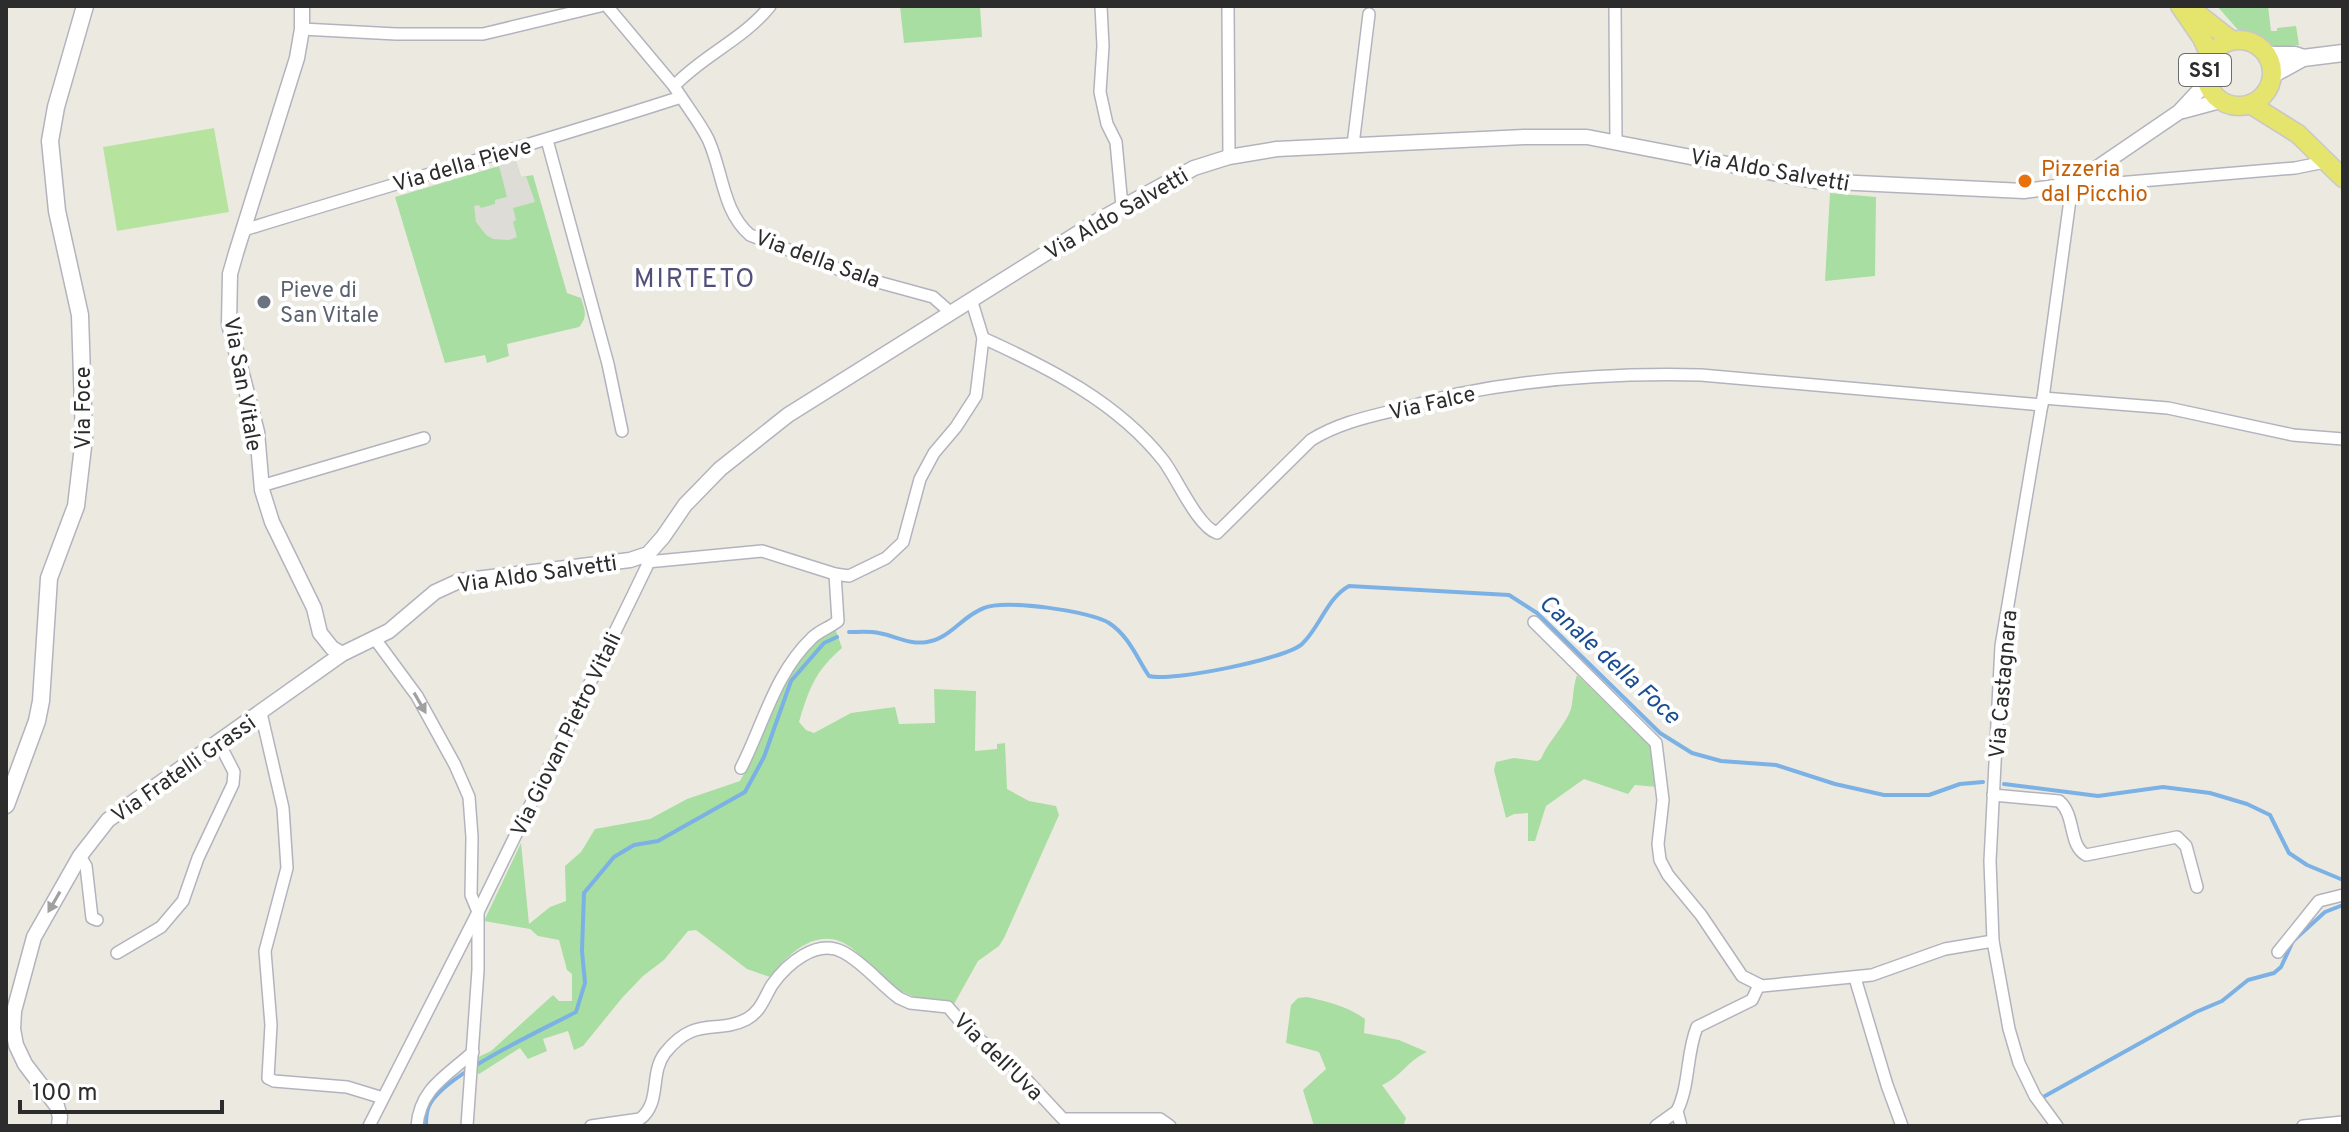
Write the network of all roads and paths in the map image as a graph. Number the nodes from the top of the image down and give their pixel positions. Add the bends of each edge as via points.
1 (85, 6) edge
2 (302, 6) edge
3 (600, 6) edge
4 (607, 6) edge
5 (770, 6) edge
6 (1101, 6) edge
7 (1228, 6) edge
8 (1615, 6) edge
9 (2180, 6) edge
10 (2189, 6) edge
11 (1369, 14) dead end
12 (302, 29) junction
13 (2231, 40) junction
14 (2343, 53) edge
15 (2268, 55) junction
16 (2210, 56) junction
17 (2303, 58) junction
18 (2271, 81) junction
19 (2207, 82) junction
20 (678, 91) junction
21 (2220, 101) junction
22 (2250, 104) junction
23 (2179, 112) junction
24 (2298, 134) junction
25 (547, 140) junction
26 (1616, 141) junction
27 (1353, 145) junction
28 (1229, 157) junction
29 (2325, 162) junction
30 (2343, 178) edge
31 (2076, 182) junction
32 (1122, 206) junction
33 (244, 230) junction
34 (971, 299) junction
35 (950, 312) junction
36 (983, 338) junction
37 (2042, 401) junction
38 (622, 431) dead end
39 (424, 438) dead end
40 (2343, 439) edge
41 (261, 486) junction
42 (647, 558) junction
43 (835, 574) junction
44 (1534, 622) dead end
45 (375, 639) junction
46 (342, 654) junction
47 (261, 713) junction
48 (218, 741) junction
49 (741, 768) dead end
50 (1993, 795) junction
51 (6, 805) edge
52 (80, 856) junction
53 (2197, 887) dead end
54 (2343, 895) edge
55 (478, 912) junction
56 (97, 920) dead end
57 (1993, 941) junction
58 (2278, 952) dead end
59 (117, 953) dead end
60 (1855, 978) junction
61 (1759, 985) junction
62 (473, 1054) junction
63 (383, 1098) junction
64 (1677, 1111) junction
65 (2343, 1122) edge
66 (59, 1126) edge
67 (369, 1126) edge
68 (417, 1126) edge
69 (467, 1126) edge
70 (591, 1126) edge
71 (1170, 1126) edge
72 (1656, 1126) edge
73 (1681, 1126) edge
74 (1902, 1126) edge
75 (2057, 1126) edge
76 (2303, 1126) edge

1 - 51 main road, Via Foce via 50,141 57,211 80,315 80,480 71,523 49,578 37,721
2 - 12 street, Via San Vitale
3 - 12 street via 483,34
4 - 20 street, Via della Sala
5 - 20 street via 694,66
6 - 32 street via 1100,92 1116,142
7 - 28 street
8 - 26 street
9 - 16 main road, SS1
10 - 13 main road, SS1
11 - 27 street
12 - 33 street, Via San Vitale
13 - 15 main road, SS1 via 2252,42
13 - 16 main road, SS1
14 - 17 main road
15 - 17 main road
15 - 18 main road, SS1
16 - 19 main road, SS1
17 - 18 main road
18 - 22 main road, SS1 via 2265,94
18 - 24 main road, SS1
19 - 21 main road, SS1
19 - 23 street, Via Aldo Salvetti
20 - 25 street, Via della Pieve
20 - 35 street, Via della Sala via 707,137 738,225 750,235 856,276 933,297
21 - 22 main road, SS1
21 - 23 street, Via Aldo Salvetti
22 - 24 main road, SS1
23 - 31 street, Via Aldo Salvetti
24 - 29 main road, SS1
25 - 33 street, Via della Pieve
25 - 38 street
26 - 27 street, Via Aldo Salvetti via 1536,136
26 - 31 street, Via Aldo Salvetti via 1815,181 2010,191
27 - 28 street, Via Aldo Salvetti
28 - 32 street, Via Aldo Salvetti via 1194,168
29 - 30 main road, SS1
29 - 31 street via 2117,183
31 - 37 street, Via Castagnara
32 - 34 street, Via Aldo Salvetti
33 - 41 street, Via San Vitale via 230,274 229,324 257,432
34 - 35 street, Via Aldo Salvetti
34 - 36 street
35 - 42 street, Via Aldo Salvetti via 758,437 685,505
36 - 37 street, Via Falce via 1114,411 1165,462 1201,521 1217,533 1326,431 1456,394 1647,374
36 - 43 street via 976,396 920,479 903,542 886,558 849,576
37 - 40 street via 2168,408 2293,435
37 - 50 street, Via Castagnara via 2001,646
39 - 41 street
41 - 46 street, Via San Vitale via 320,633
42 - 43 street via 762,551
42 - 45 street, Via Aldo Salvetti via 459,581 435,592
42 - 55 street, Via Giovan Pietro Vitali
43 - 49 street via 838,621 814,635 780,681
44 - 61 street via 1656,743 1663,800 1660,860 1742,976
45 - 46 street, Via Aldo Salvetti
45 -> 55 street via 417,696 464,783 470,810 471,895
46 - 47 street, Via Fratelli Grassi
47 - 48 street, Via Fratelli Grassi
47 - 63 street via 283,808 287,868 265,951 271,1025 268,1078 347,1087
48 - 52 street, Via Fratelli Grassi via 108,820
48 - 59 street via 234,772 233,784 183,901 161,927
50 - 53 street via 2059,801 2069,813 2078,848 2086,855 2177,837 2186,846
50 - 57 street, Via Castagnara
52 - 56 street via 92,918
52 -> 66 street, Via Fratelli Grassi via 34,937 14,1011 16,1045 57,1106
54 - 58 street via 2319,901
55 - 62 street
55 - 63 street, Via Giovan Pietro Vitali
57 - 60 street via 1945,949
57 - 75 street, Via Castagnara via 2019,1063
60 - 61 street
60 - 74 street
61 - 64 street via 1752,1000 1697,1027
62 - 68 street via 427,1091
62 - 69 street
63 - 67 street, Via Giovan Pietro Vitali
64 - 72 street
64 - 73 street
65 - 76 street
70 - 71 street, Via dell'Uva via 640,1119 653,1104 660,1061 680,1038 693,1030 746,1019 760,1009 787,967 824,948 841,951 899,998 948,1007 1063,1119 1160,1119

